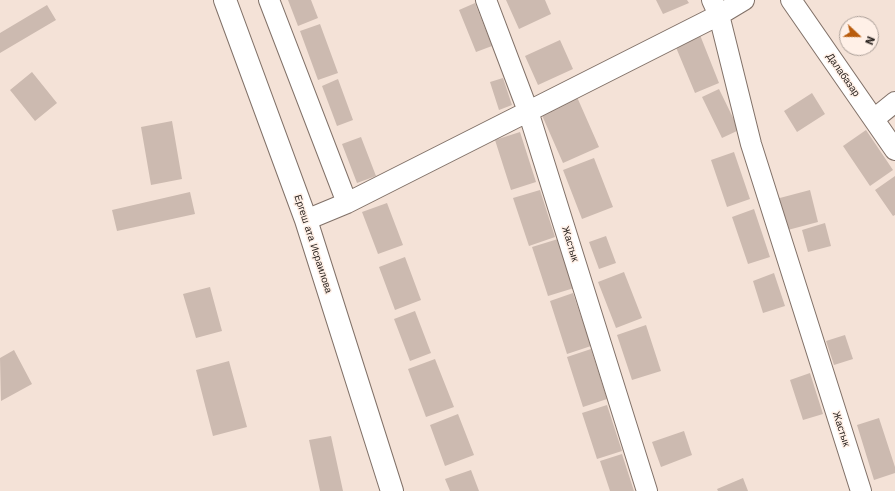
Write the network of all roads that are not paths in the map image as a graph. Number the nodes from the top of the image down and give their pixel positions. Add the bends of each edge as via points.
1 (225, 0) edge
2 (269, 0) edge
3 (486, 0) edge
4 (744, 0) edge
5 (791, 0) edge
6 (715, 7) edge
7 (895, 102) edge
8 (528, 111) junction
9 (874, 119) junction
10 (895, 150) edge
11 (347, 203) junction
12 (306, 220) junction
13 (392, 491) edge
14 (647, 491) edge
15 (861, 491) edge

1 - 12 main road, Ергеш ата Исраилова
2 - 11 street
3 - 8 street, Жастык
4 - 6 street
5 - 9 street, Далабазар
6 - 8 street
6 - 15 street, Жастык via 751,144
7 - 9 street
8 - 11 street
8 - 14 street, Жастык
9 - 10 street, Далабазар
11 - 12 street
12 - 13 main road, Ергеш ата Исраилова

